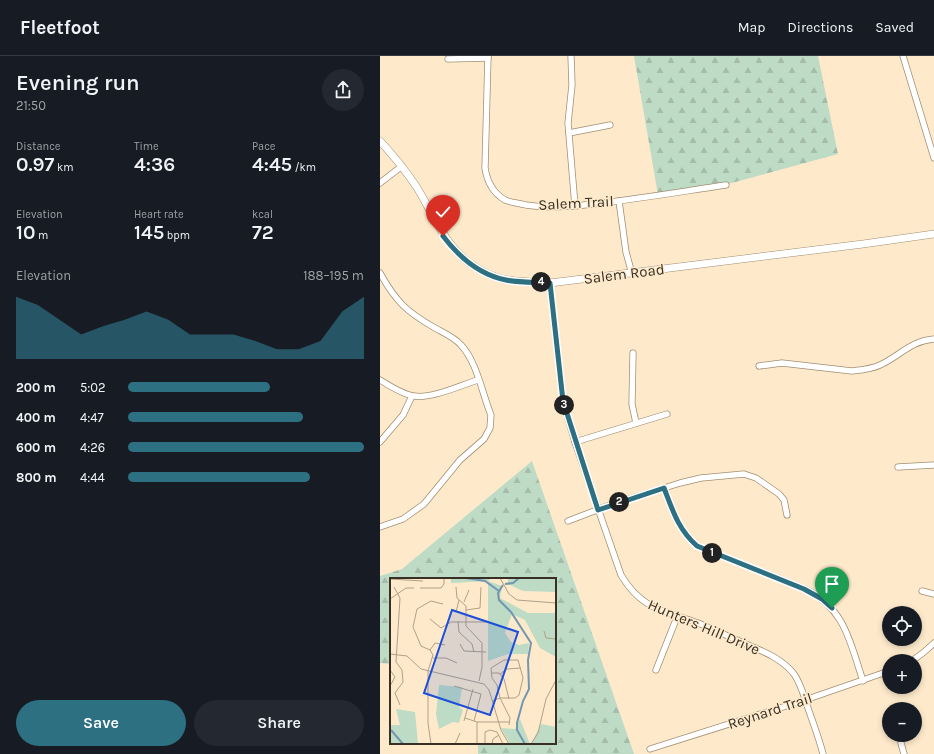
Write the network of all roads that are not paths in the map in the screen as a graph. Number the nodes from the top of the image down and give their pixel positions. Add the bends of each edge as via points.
1 (571, 56) edge
2 (902, 56) edge
3 (488, 57) edge
4 (448, 60) dead end
5 (610, 124) dead end
6 (569, 133) junction
7 (380, 141) edge
8 (934, 158) edge
9 (402, 166) junction
10 (380, 183) edge
11 (726, 184) dead end
12 (619, 201) junction
13 (575, 206) junction
14 (934, 234) edge
15 (380, 274) edge
16 (632, 274) junction
17 (550, 283) junction
18 (934, 339) edge
19 (634, 353) dead end
20 (759, 366) dead end
21 (380, 380) edge
22 (478, 380) junction
23 (412, 396) junction
24 (667, 414) dead end
25 (636, 423) junction
26 (380, 442) edge
27 (575, 442) junction
28 (934, 465) edge
29 (898, 467) dead end
30 (664, 488) junction
31 (598, 510) junction
32 (787, 515) dead end
33 (568, 521) dead end
34 (380, 527) edge
35 (922, 591) dead end
36 (934, 594) edge
37 (677, 617) junction
38 (934, 642) edge
39 (921, 654) edge
40 (656, 670) dead end
41 (882, 673) edge
42 (863, 681) junction
43 (805, 700) junction
44 (901, 743) dead end
45 (650, 748) dead end
46 (823, 754) edge
47 (904, 754) edge

1 - 6 street
2 - 8 street
3 - 4 street
3 - 13 street, Salem Trail via 485,168 491,186 500,196 511,202 543,207
5 - 6 street
6 - 13 street
7 - 9 street, Salem Road
9 - 10 street
9 - 17 street, Salem Road via 443,236 466,260 488,274 507,280
11 - 12 street, Salem Trail
12 - 13 street, Salem Trail
12 - 16 street via 626,252
14 - 16 street, Salem Road
15 - 22 street via 403,307 460,344 469,354
16 - 17 street, Salem Road
17 - 27 street, Hunters Hill Drive via 563,401
18 - 20 street via 919,342 879,365 860,371 782,363
19 - 25 street via 632,404
21 - 23 street
22 - 23 street via 436,394
22 - 34 street via 491,414 488,434 460,460 419,508 403,519
23 - 26 street via 403,415
24 - 25 street
25 - 27 street
27 - 31 street, Hunters Hill Drive
28 - 29 street
30 - 31 street
30 - 32 street via 701,478 744,474 756,478 779,494 784,500
30 - 42 street via 678,523 685,535 697,546 804,589 827,603 846,630
31 - 33 street
31 - 37 street, Hunters Hill Drive via 618,569 628,586 643,602
35 - 36 street
37 - 40 street
37 - 43 street, Hunters Hill Drive via 758,649 778,660 794,674
38 - 39 street
41 - 42 street, Reynard Trail
42 - 43 street, Reynard Trail
43 - 45 street, Reynard Trail
43 - 46 street, Hunters Hill Drive
44 - 47 street

